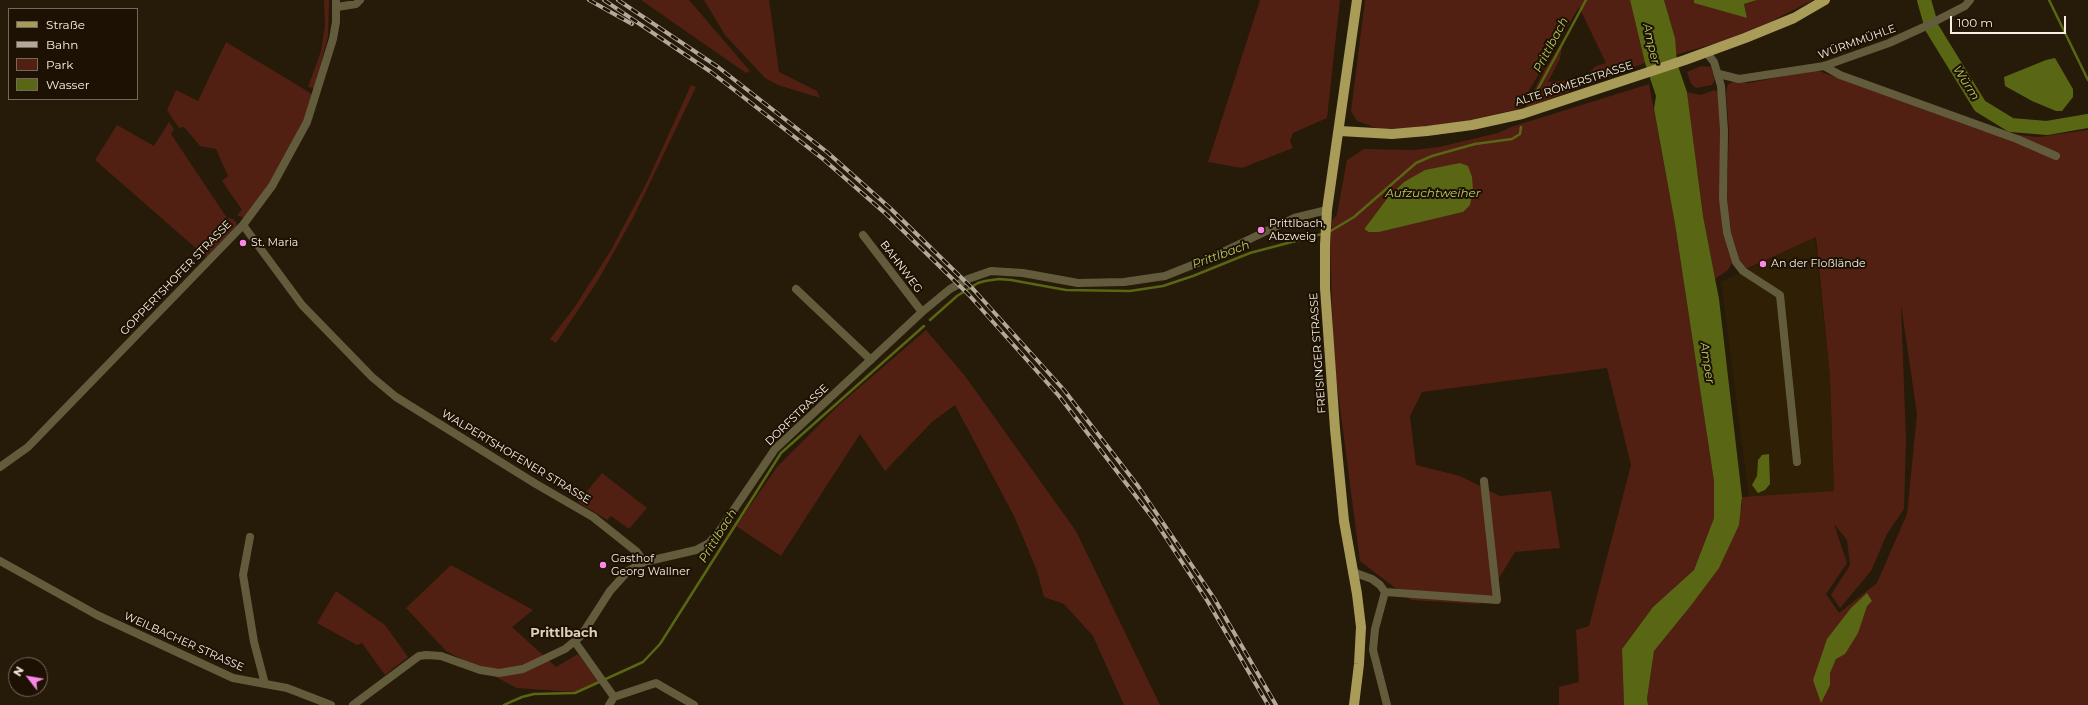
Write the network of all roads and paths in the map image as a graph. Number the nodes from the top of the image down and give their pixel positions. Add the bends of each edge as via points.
1 (360, 0) edge
2 (1357, 0) edge
3 (1825, 0) edge
4 (1970, 0) edge
5 (336, 4) edge
6 (1706, 52) junction
7 (1824, 66) junction
8 (1719, 74) junction
9 (1340, 131) junction
10 (2056, 156) dead end
11 (1328, 210) junction
12 (243, 225) junction
13 (864, 235) dead end
14 (796, 289) dead end
15 (922, 312) junction
16 (871, 360) junction
17 (1797, 462) dead end
18 (0, 467) edge
19 (1484, 481) dead end
20 (250, 537) dead end
21 (0, 561) edge
22 (644, 562) junction
23 (1353, 572) junction
24 (1385, 592) junction
25 (574, 642) junction
26 (265, 684) junction
27 (614, 697) junction
28 (331, 705) edge
29 (353, 705) edge
30 (609, 705) edge
31 (694, 705) edge
32 (1354, 705) edge
33 (1386, 705) edge

1 - 5 street via 356,4
2 - 9 main road, FREISINGER STRASSE
3 - 6 main road, ALTE RÖMERSTRASSE via 1794,18
4 - 7 street, WÜRMMÜHLE via 1965,6 1939,20 1889,43
5 - 12 street, GOPPERTSHOFER STRASSE via 333,39 307,122 272,186
6 - 8 street
6 - 9 main road, ALTE RÖMERSTRASSE via 1522,114 1472,125 1392,134
7 - 8 street, WÜRMMÜHLE via 1739,79
7 - 10 street via 1840,75 2017,139
8 - 17 street via 1724,131 1724,199 1727,232 1736,262 1741,268 1780,295
9 - 11 main road, FREISINGER STRASSE
11 - 15 street, DORFSTRASSE via 1294,218 1210,258 1165,276 1118,282 1078,283 1023,273 992,271 979,274 950,289
11 - 23 main road, FREISINGER STRASSE via 1325,288 1344,521
12 - 18 street, GOPPERTSHOFER STRASSE via 28,447
12 - 22 street, WALPERTSHOFENER STRASSE via 302,305 372,377 396,397 593,517 637,552
13 - 15 street, BAHNWEG
14 - 16 street
15 - 16 street, DORFSTRASSE
16 - 22 street, DORFSTRASSE via 775,449 709,543 691,552
19 - 24 street via 1496,600
20 - 26 street via 243,575 254,642
21 - 26 street, WEILBACHER STRASSE via 97,614 233,678
22 - 25 street, DORFSTRASSE via 616,582 587,628
23 - 24 street via 1372,578
23 - 32 main road, FREISINGER STRASSE via 1361,627
24 - 33 street via 1375,629 1373,650
25 - 27 street
25 - 29 street, DORFSTRASSE via 555,655 513,672 480,670 441,656 419,656
26 - 28 street, WEILBACHER STRASSE via 287,688
27 - 30 street
27 - 31 street via 656,683

